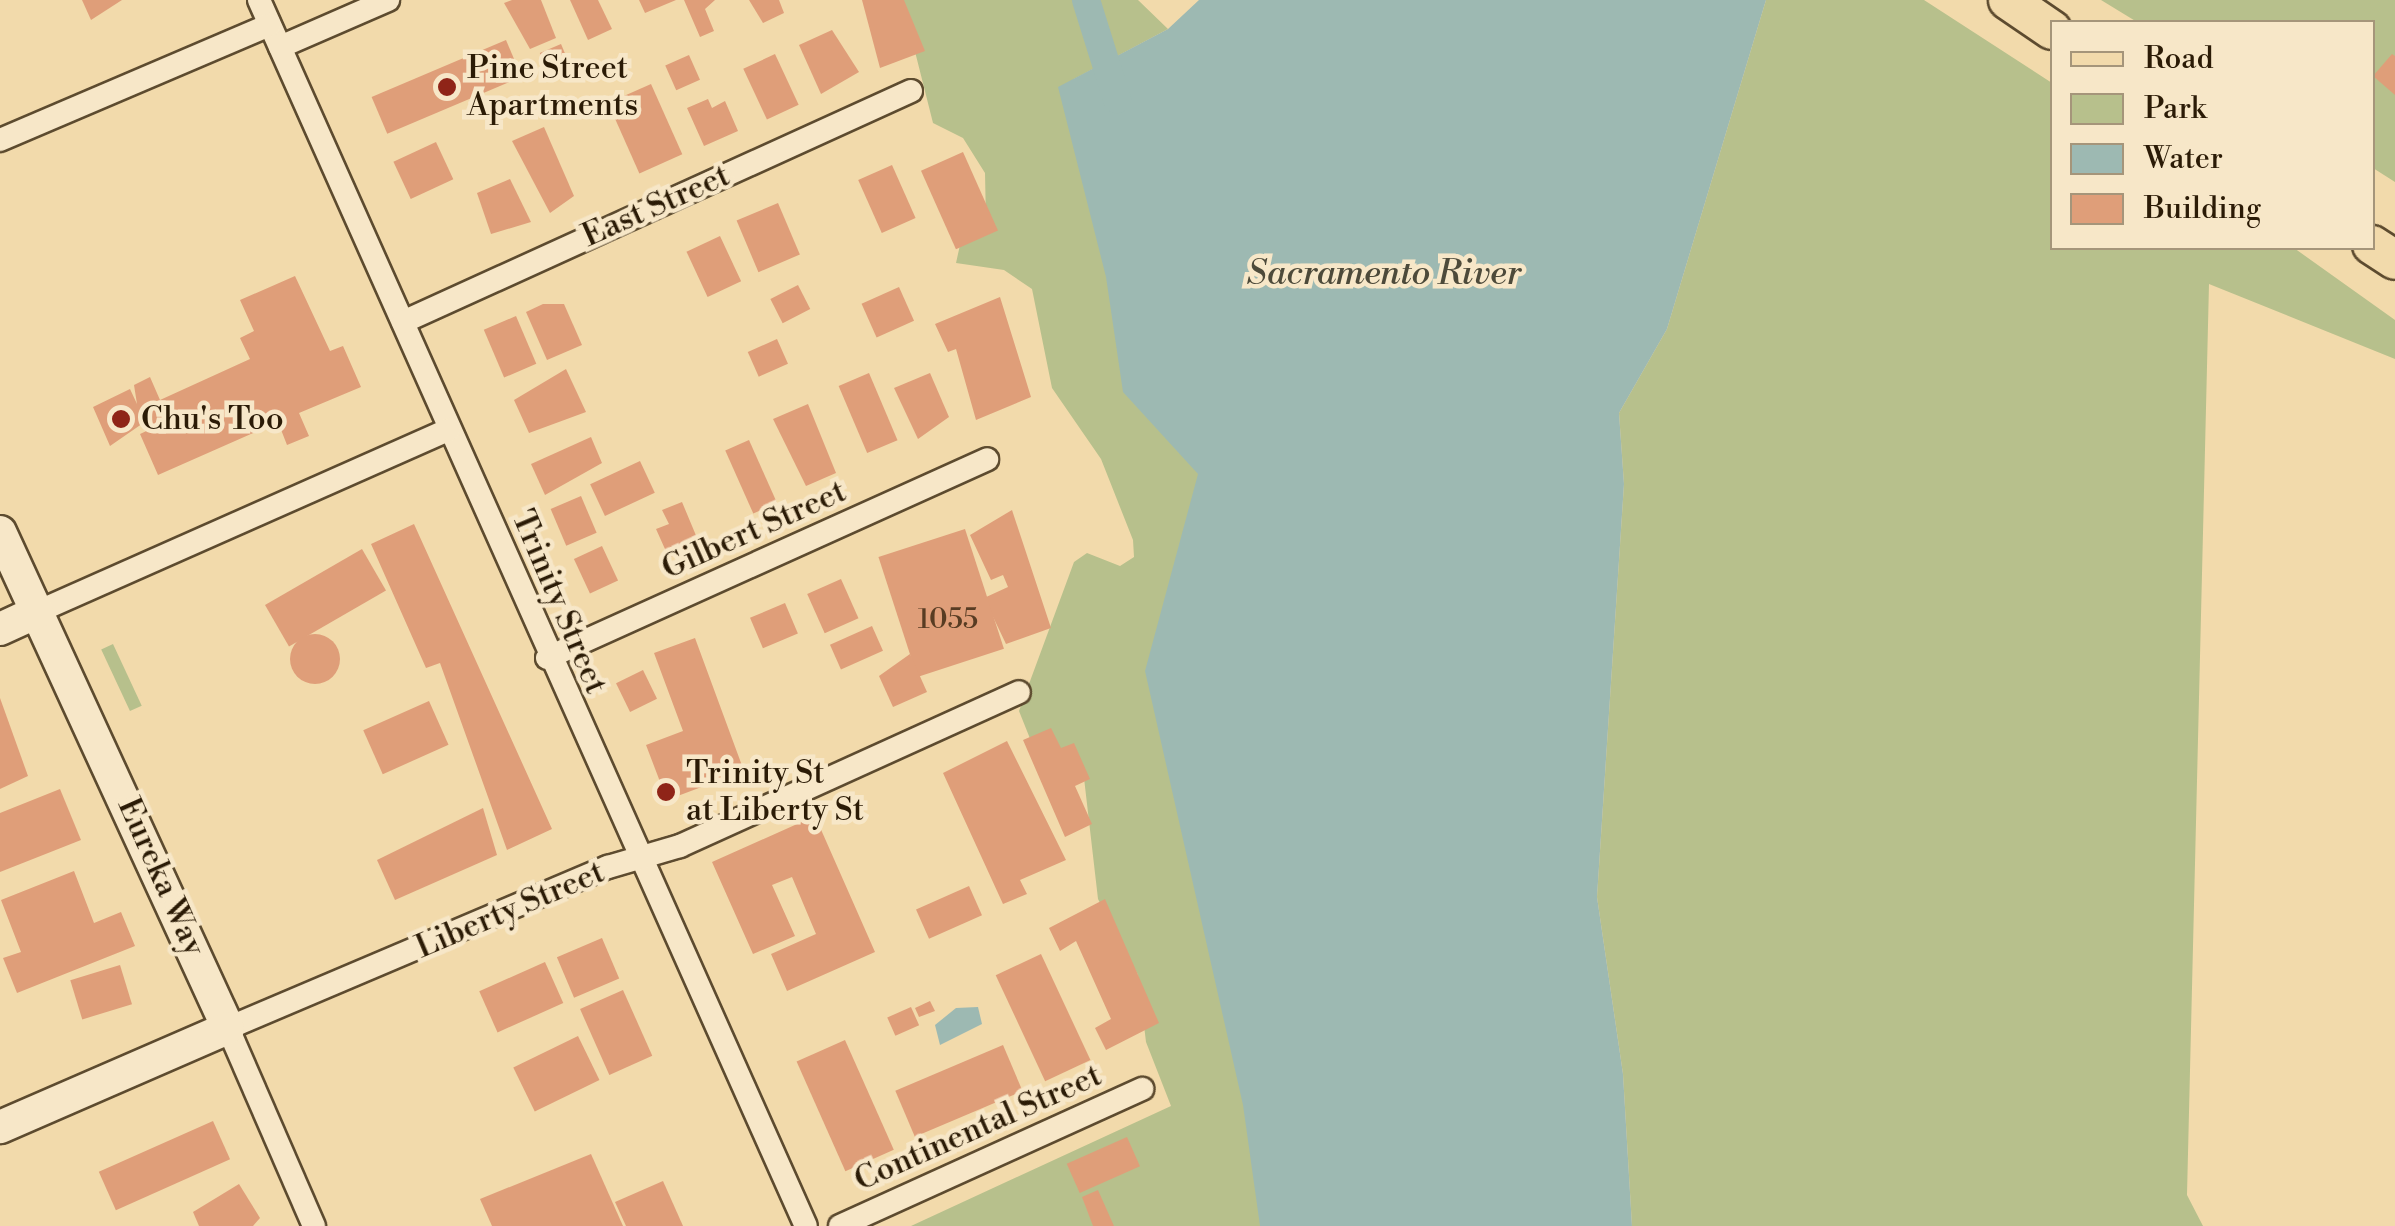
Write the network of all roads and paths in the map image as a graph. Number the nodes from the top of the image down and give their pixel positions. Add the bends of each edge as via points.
1 (259, 0) edge
2 (388, 0) edge
3 (2008, 0) edge
4 (2050, 29) edge
5 (275, 36) junction
6 (911, 91) dead end
7 (0, 140) edge
8 (403, 322) junction
9 (449, 429) junction
10 (987, 459) dead end
11 (0, 532) edge
12 (37, 612) junction
13 (0, 629) edge
14 (547, 658) junction
15 (1019, 692) dead end
16 (636, 858) junction
17 (228, 1028) junction
18 (1142, 1089) dead end
19 (0, 1128) edge
20 (314, 1226) edge
21 (806, 1226) edge
22 (840, 1226) edge

1 - 5 street, Trinity Street
2 - 5 street
3 - 4 main road
5 - 7 street
5 - 8 street, Trinity Street
6 - 8 street, East Street
8 - 9 street, Trinity Street
9 - 12 street
9 - 14 street, Trinity Street
10 - 14 street, Gilbert Street
11 - 12 street, Eureka Way
12 - 13 street
12 - 17 street, Eureka Way
14 - 16 street, Trinity Street
15 - 16 street, Liberty Street
16 - 17 street, Liberty Street
16 - 21 street, Trinity Street
17 - 19 street, Liberty Street
17 - 20 street, Eureka Way
18 - 22 street, Continental Street

